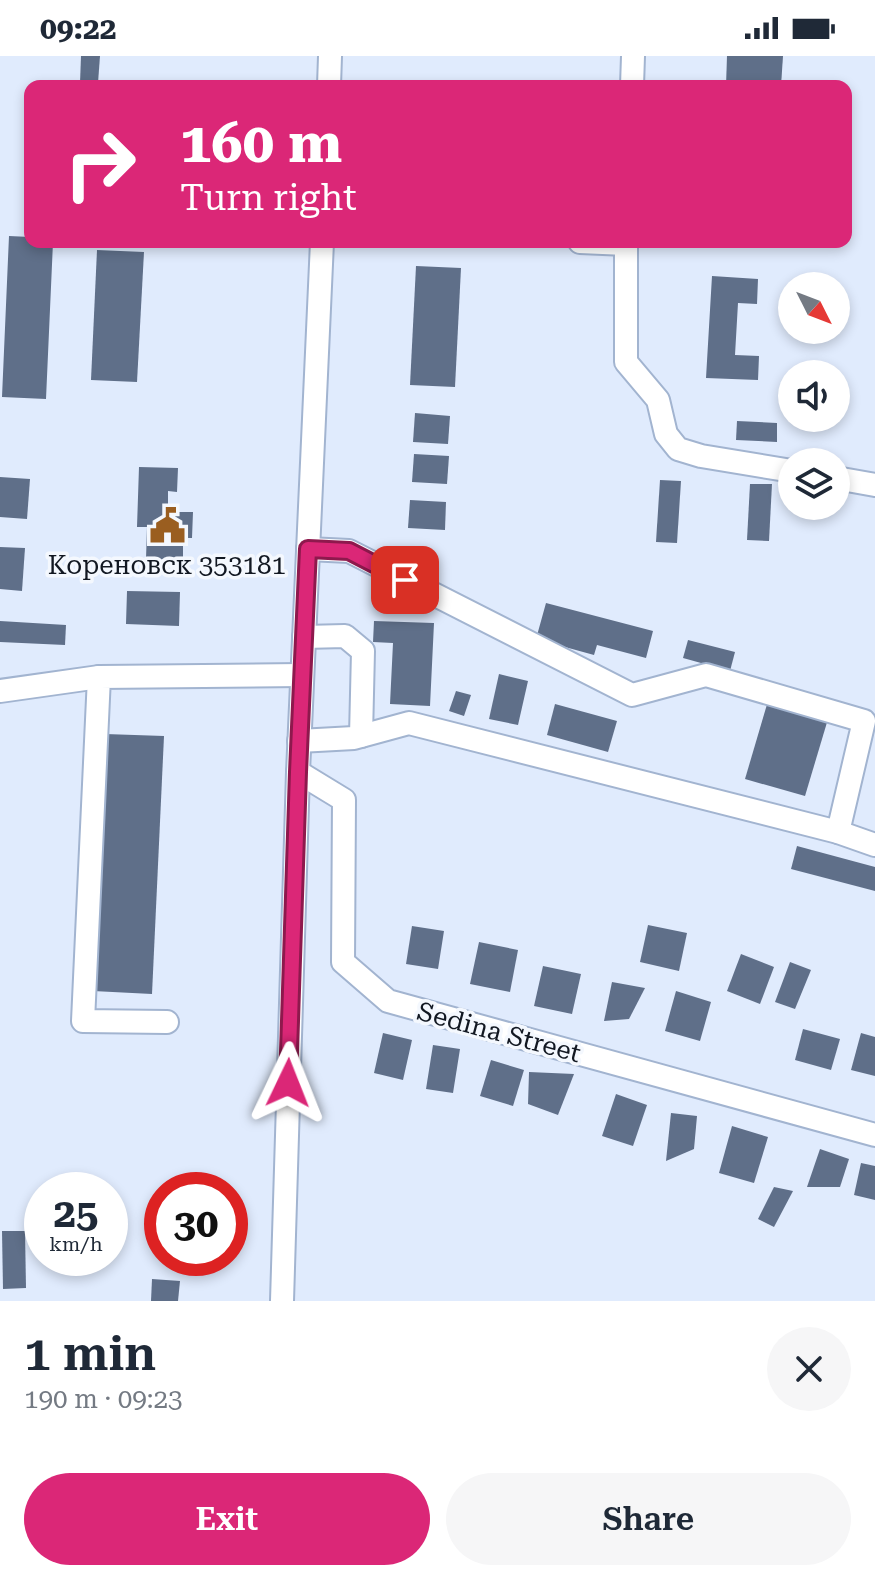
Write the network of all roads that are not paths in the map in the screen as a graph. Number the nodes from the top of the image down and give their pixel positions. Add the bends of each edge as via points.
1 (330, 56) edge
2 (633, 56) edge
3 (329, 80) edge
4 (632, 80) edge
5 (322, 248) edge
6 (626, 248) edge
7 (778, 469) edge
8 (850, 481) edge
9 (875, 485) edge
10 (308, 549) junction
11 (304, 637) junction
12 (302, 675) junction
13 (99, 677) junction
14 (0, 691) edge
15 (361, 736) junction
16 (299, 741) junction
17 (298, 772) junction
18 (838, 832) junction
19 (875, 845) edge
20 (167, 1022) dead end
21 (875, 1135) edge
22 (282, 1301) edge

1 - 3 street
2 - 4 street
5 - 10 street
6 - 7 street via 626,362 658,400 666,434 678,449
8 - 9 street
10 - 11 street
10 - 18 street via 349,551 632,695 706,675 864,721
11 - 12 street
11 - 15 street via 345,636 363,651
12 - 13 street
12 - 16 street
13 - 14 street
13 - 20 street via 83,1021
15 - 16 street
15 - 18 street via 409,723
16 - 17 street
17 - 21 street, Sedina Street via 344,800 343,962 388,1001
17 - 22 street
18 - 19 street

